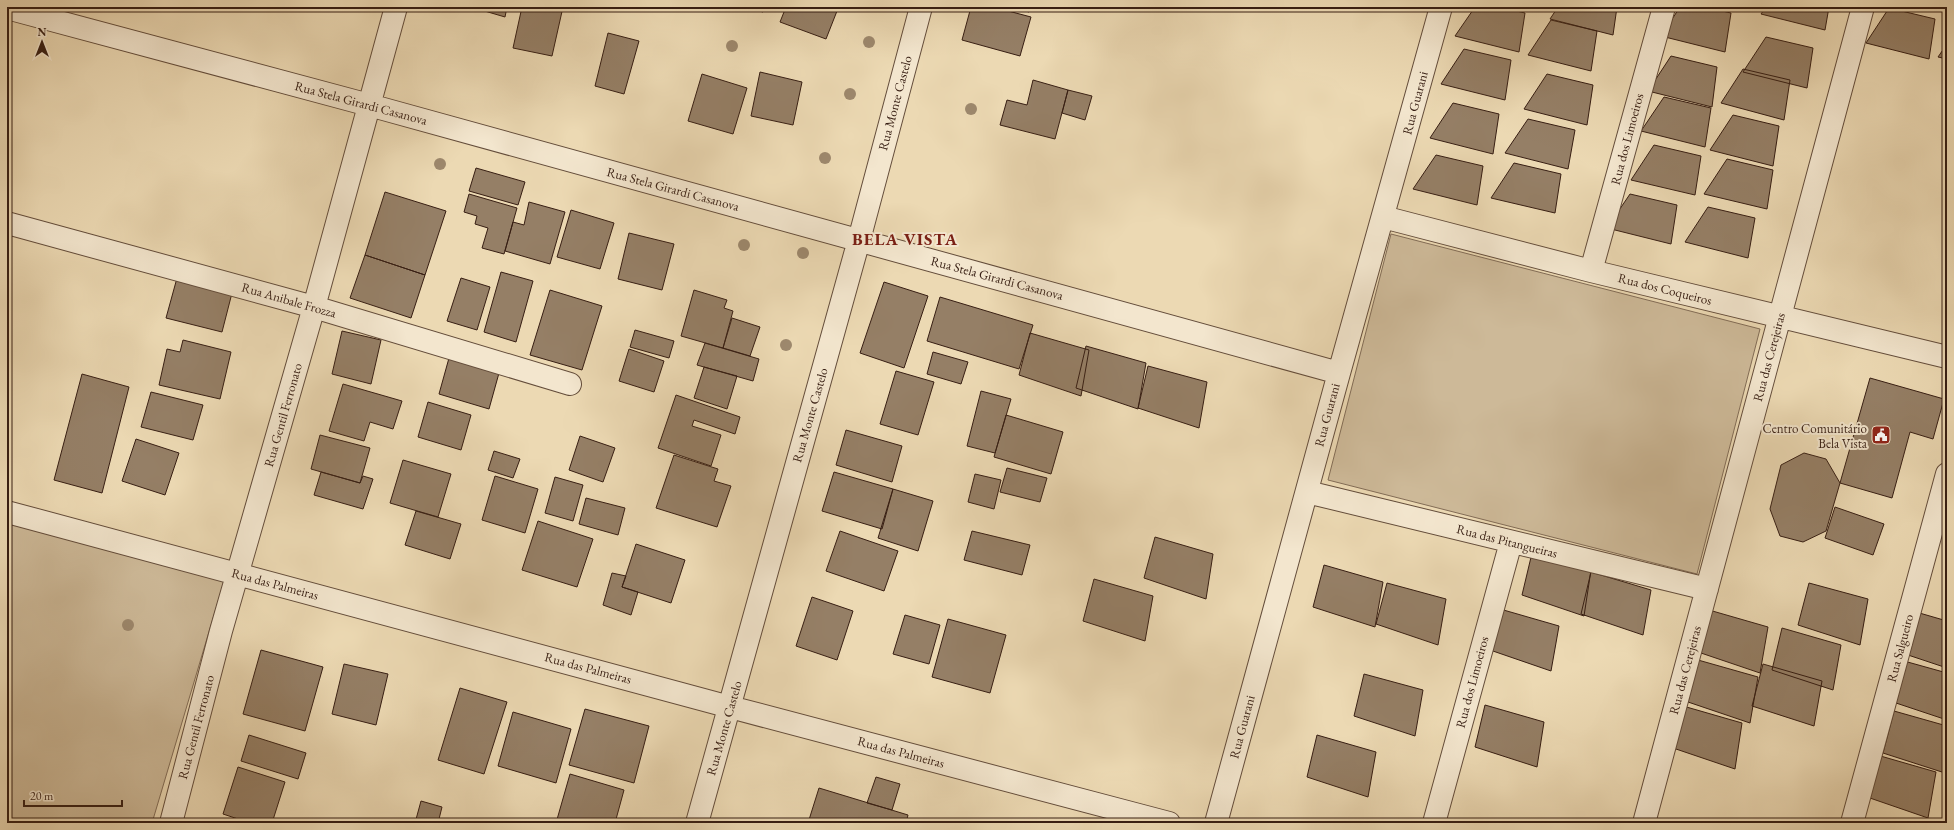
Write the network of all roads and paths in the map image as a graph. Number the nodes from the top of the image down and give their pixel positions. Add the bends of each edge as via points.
1 (396, 7) edge
2 (921, 7) edge
3 (1441, 7) edge
4 (1664, 7) edge
5 (1863, 7) edge
6 (7, 8) edge
7 (369, 105) junction
8 (1383, 217) junction
9 (7, 223) edge
10 (859, 240) junction
11 (1591, 271) junction
12 (314, 307) junction
13 (1780, 317) junction
14 (1947, 357) edge
15 (1339, 373) junction
16 (570, 384) dead end
17 (1947, 474) edge
18 (1307, 492) junction
19 (7, 512) edge
20 (1511, 542) junction
21 (237, 573) junction
22 (1707, 589) junction
23 (730, 707) junction
24 (171, 823) edge
25 (697, 823) edge
26 (1169, 823) edge
27 (1216, 823) edge
28 (1434, 823) edge
29 (1644, 823) edge
30 (1852, 823) edge

1 - 7 street, Rua Gentil Ferronato
2 - 10 street, Rua Monte Castelo
3 - 8 street, Rua Guarani
4 - 11 street, Rua dos Limoeiros
5 - 13 street, Rua das Cerejeiras
6 - 7 street, Rua Stela Girardi Casanova
7 - 10 street, Rua Stela Girardi Casanova
7 - 12 street, Rua Gentil Ferronato
8 - 11 street, Rua dos Coqueiros
8 - 15 street, Rua Guarani
9 - 12 street, Rua Anibale Frozza
10 - 15 street, Rua Stela Girardi Casanova
10 - 23 street, Rua Monte Castelo
11 - 13 street, Rua dos Coqueiros
12 - 16 street, Rua Anibale Frozza
12 - 21 street, Rua Gentil Ferronato
13 - 14 street, Rua dos Coqueiros
13 - 22 street, Rua das Cerejeiras
15 - 18 street, Rua Guarani
17 - 30 street, Rua Salgueiro
18 - 20 street, Rua das Pitangueiras
18 - 27 street, Rua Guarani
19 - 21 street, Rua das Palmeiras
20 - 22 street, Rua das Pitangueiras
20 - 28 street, Rua dos Limoeiros
21 - 23 street, Rua das Palmeiras
21 - 24 street, Rua Gentil Ferronato
22 - 29 street, Rua das Cerejeiras
23 - 25 street, Rua Monte Castelo
23 - 26 street, Rua das Palmeiras

